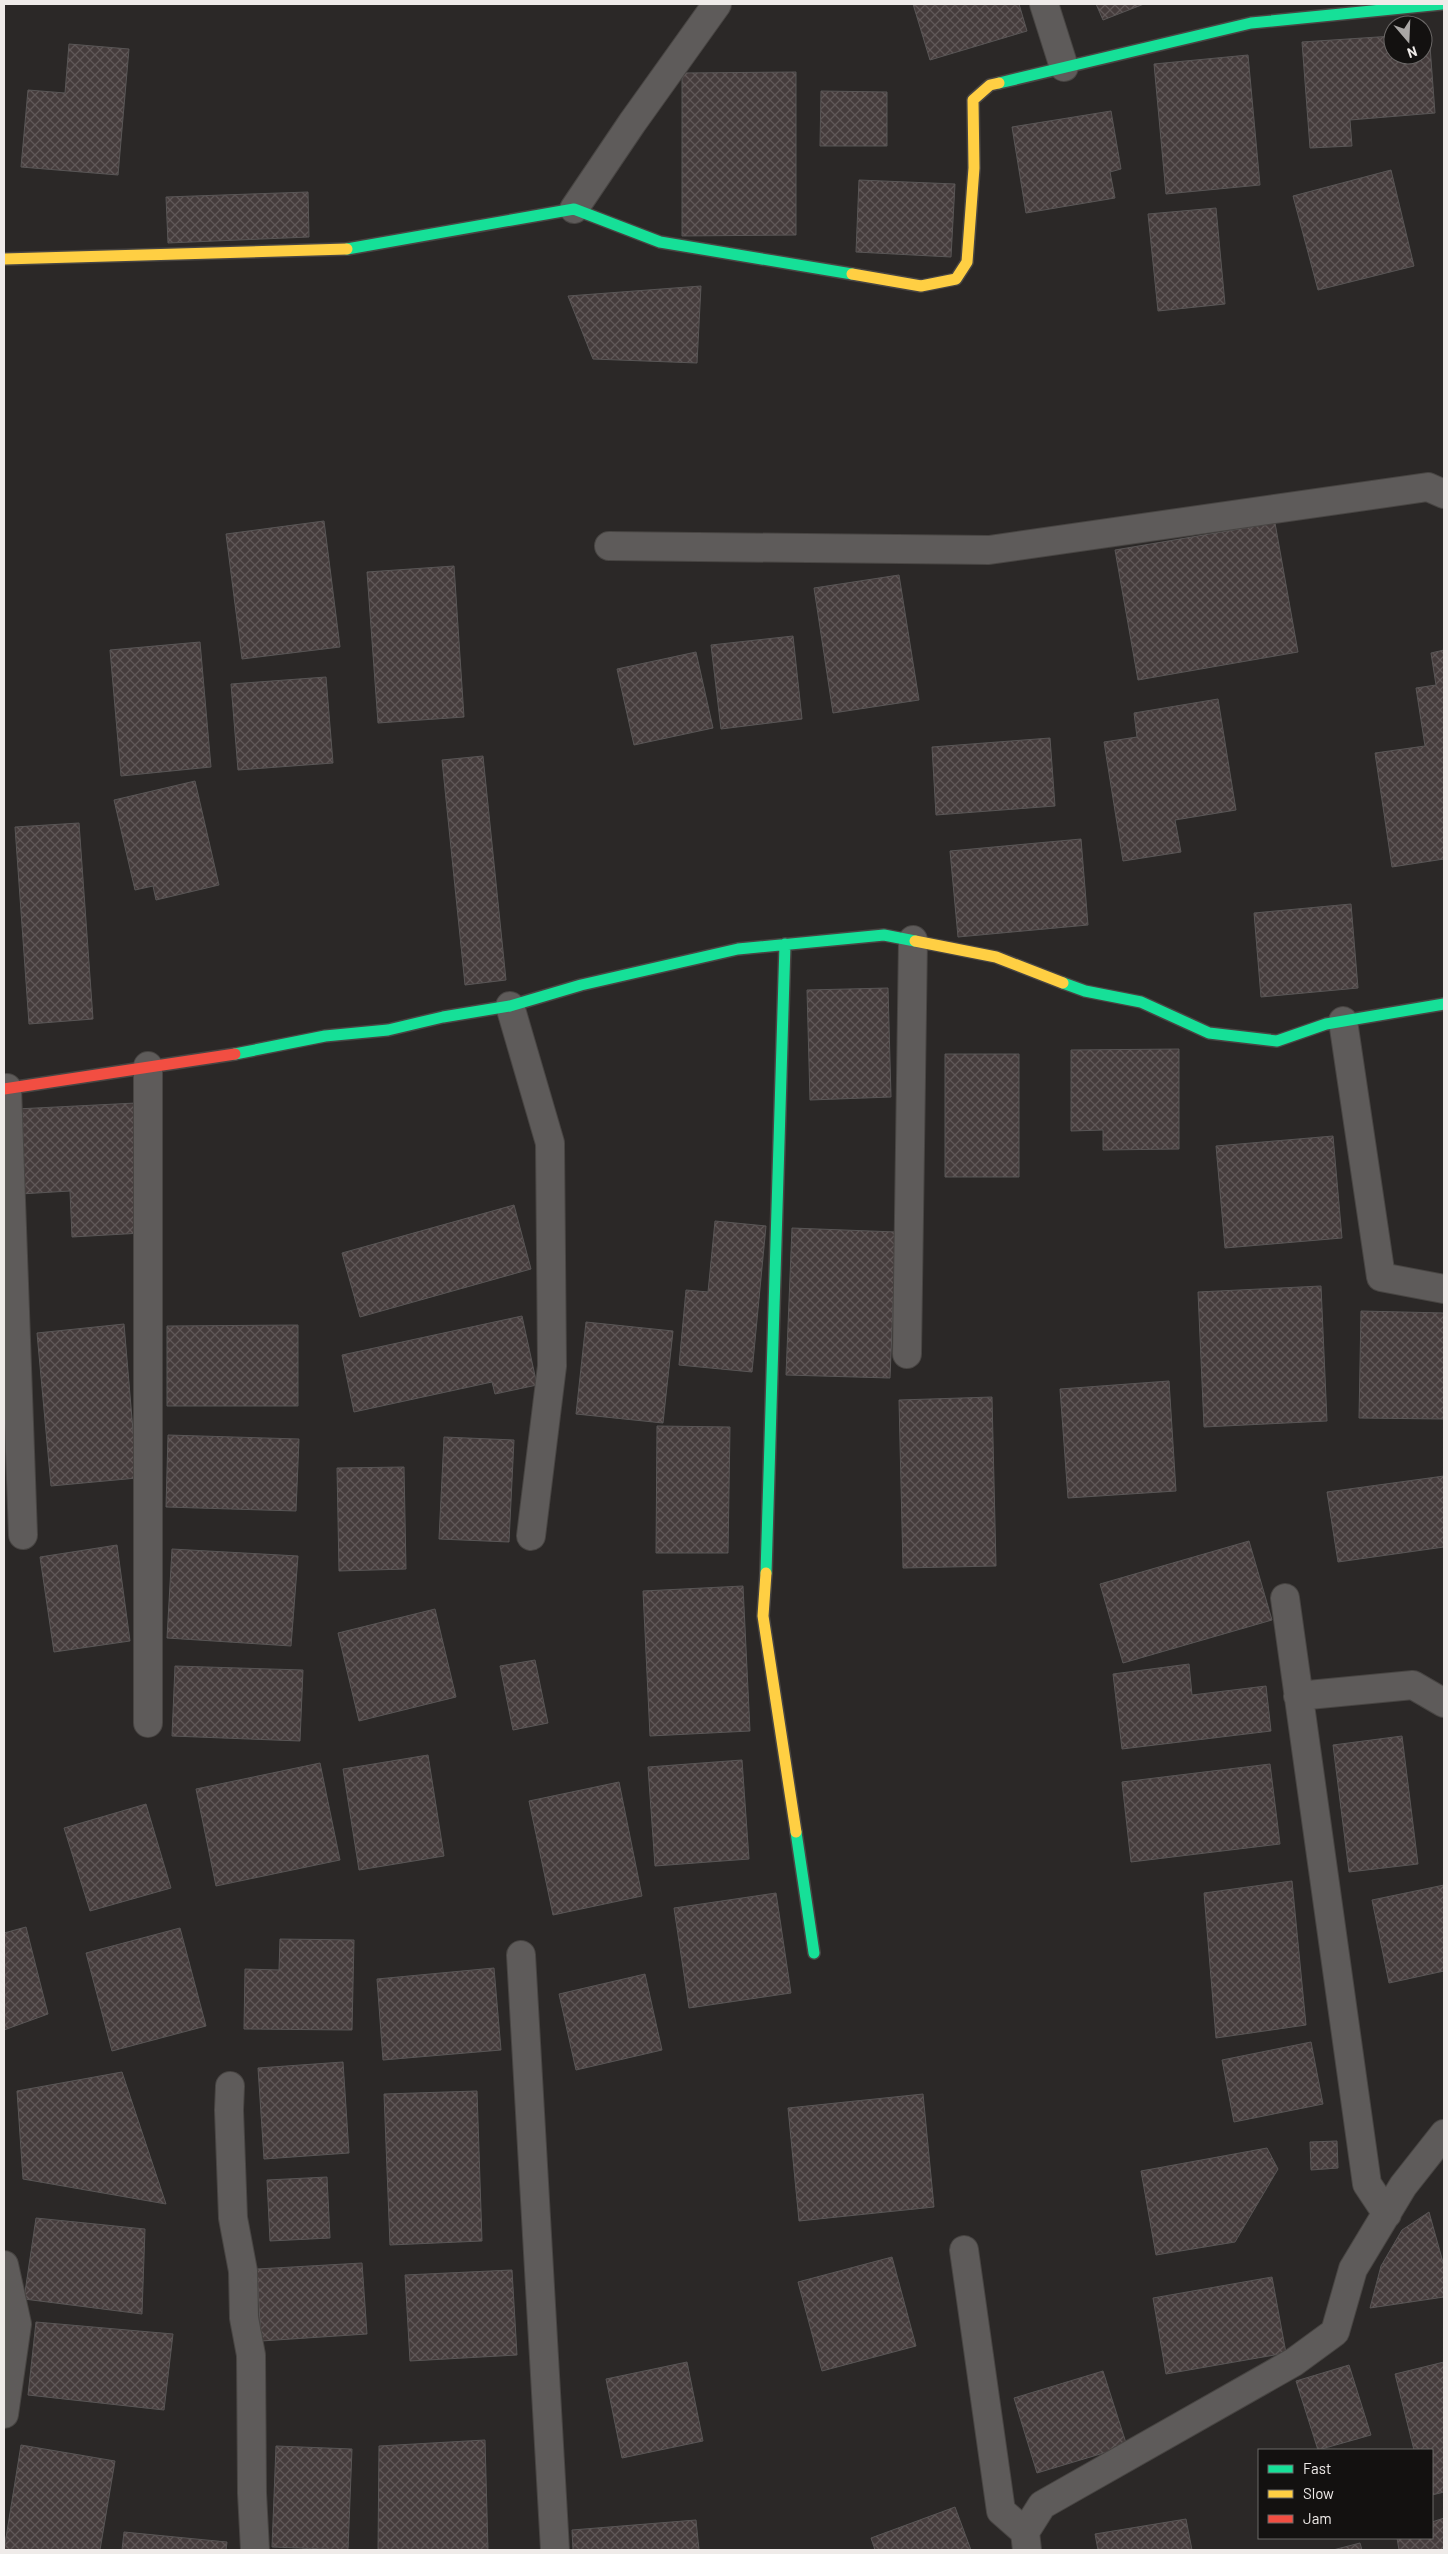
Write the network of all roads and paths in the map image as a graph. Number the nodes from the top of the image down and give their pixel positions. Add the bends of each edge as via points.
1 (717, 4) edge
2 (1044, 4) edge
3 (1442, 4) edge
4 (1064, 67) junction
5 (574, 210) junction
6 (4, 259) edge
7 (1444, 494) edge
8 (609, 546) dead end
9 (913, 940) junction
10 (785, 944) junction
11 (1444, 1004) edge
12 (510, 1006) junction
13 (1343, 1021) junction
14 (148, 1066) junction
15 (5, 1089) edge
16 (1444, 1289) edge
17 (907, 1354) dead end
18 (23, 1535) dead end
19 (531, 1536) dead end
20 (1285, 1598) dead end
21 (1298, 1696) junction
22 (1444, 1703) edge
23 (148, 1723) dead end
24 (814, 1953) dead end
25 (521, 1955) dead end
26 (230, 2086) dead end
27 (1444, 2134) edge
28 (1387, 2214) junction
29 (964, 2250) dead end
30 (4, 2266) edge
31 (7, 2367) edge
32 (4, 2414) edge
33 (1026, 2541) edge
34 (255, 2550) edge
35 (555, 2550) edge

1 - 5 street
2 - 4 street
3 - 4 street via 1251,22
4 - 5 street via 990,84 973,100 974,168 967,262 956,279 921,286 660,242
5 - 6 street via 356,249
7 - 8 street via 1428,487 989,550
9 - 10 street via 884,935
9 - 13 street via 996,957 1085,991 1141,1002 1210,1033 1277,1041
9 - 17 street
10 - 12 street via 738,948 581,985
10 - 24 street via 763,1616
11 - 13 street
12 - 14 street via 388,1030 325,1036 257,1051
12 - 19 street via 550,1143 552,1366
13 - 16 street via 1381,1277
14 - 15 street
14 - 23 street
15 - 18 street
20 - 21 street
21 - 22 street via 1413,1685
21 - 28 street via 1367,2184
25 - 35 street
26 - 34 street via 228,2110 233,2218 251,2355
27 - 28 street via 1403,2186
28 - 33 street via 1353,2269 1335,2332 1294,2362 1042,2505
29 - 33 street via 1001,2511
30 - 31 street via 17,2324
31 - 32 street

